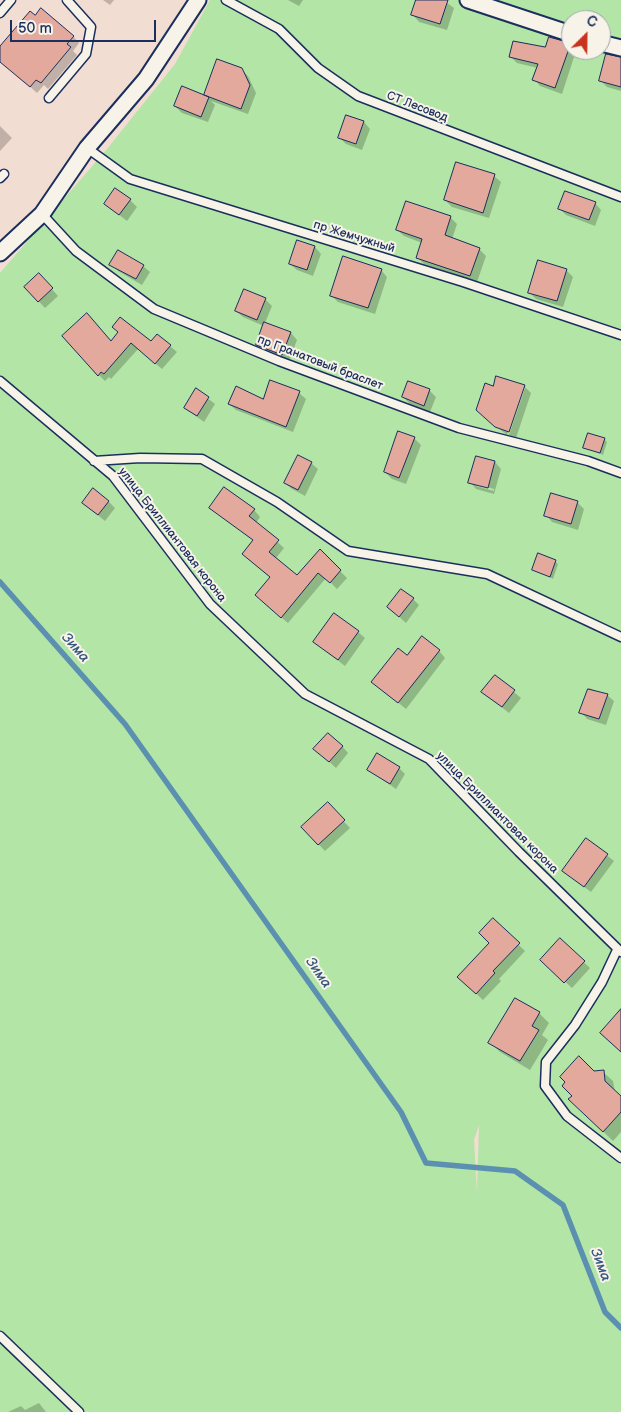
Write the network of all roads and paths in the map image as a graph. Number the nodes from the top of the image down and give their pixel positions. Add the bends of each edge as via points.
1 (11, 0) edge
2 (67, 0) edge
3 (198, 0) edge
4 (226, 0) edge
5 (468, 0) edge
6 (0, 13) edge
7 (561, 31) edge
8 (49, 98) dead end
9 (87, 148) junction
10 (621, 197) edge
11 (42, 214) junction
12 (0, 253) edge
13 (621, 335) edge
14 (0, 380) edge
15 (94, 461) junction
16 (621, 473) edge
17 (621, 637) edge
18 (619, 951) edge
19 (621, 1158) edge
20 (0, 1336) edge
21 (78, 1412) edge

1 - 6 lane
2 - 8 lane via 90,27 86,54
3 - 9 street via 146,79
4 - 10 lane, СТ Лесовод via 278,29 318,68 358,96
5 - 7 street
9 - 11 street
9 - 13 lane, пр Жемчужный via 130,179 463,282
11 - 12 street
11 - 16 lane, пр Гранатовый браслет via 76,251 154,309 279,361 459,428
14 - 15 lane, улица Бриллиантовая корона
15 - 17 lane via 202,459 277,502 348,551 487,574
15 - 18 lane, улица Бриллиантовая корона via 113,476 210,604 305,694 428,759
18 - 19 lane via 575,1025 546,1062 545,1086 567,1116
20 - 21 lane

